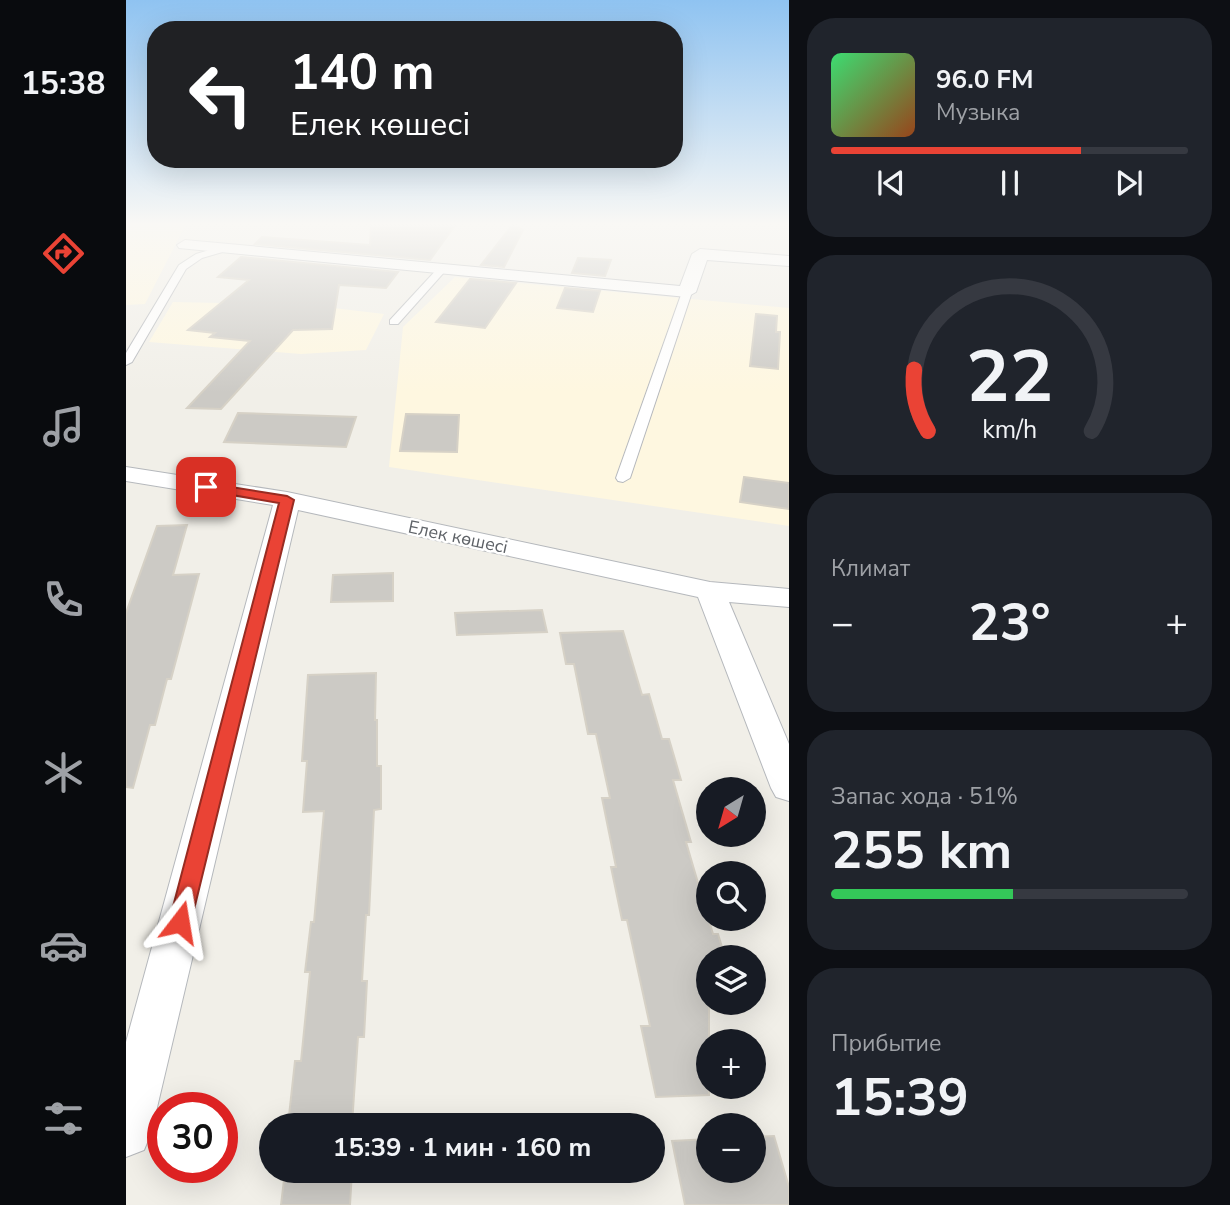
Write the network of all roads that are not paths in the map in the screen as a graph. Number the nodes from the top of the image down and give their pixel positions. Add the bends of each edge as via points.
1 (174, 280) edge
2 (432, 280) edge
3 (562, 280) edge
4 (691, 280) edge
5 (687, 292) junction
6 (394, 322) dead end
7 (127, 362) edge
8 (126, 474) edge
9 (623, 478) dead end
10 (287, 500) junction
11 (710, 591) junction
12 (789, 598) edge
13 (789, 788) edge
14 (126, 1133) edge

1 - 7 lane
2 - 6 lane
3 - 5 street
4 - 5 street
5 - 9 lane
8 - 10 street, Елек көшесі
10 - 11 street, Елек көшесі
10 - 14 street
11 - 12 street, Елек көшесі
11 - 13 street

